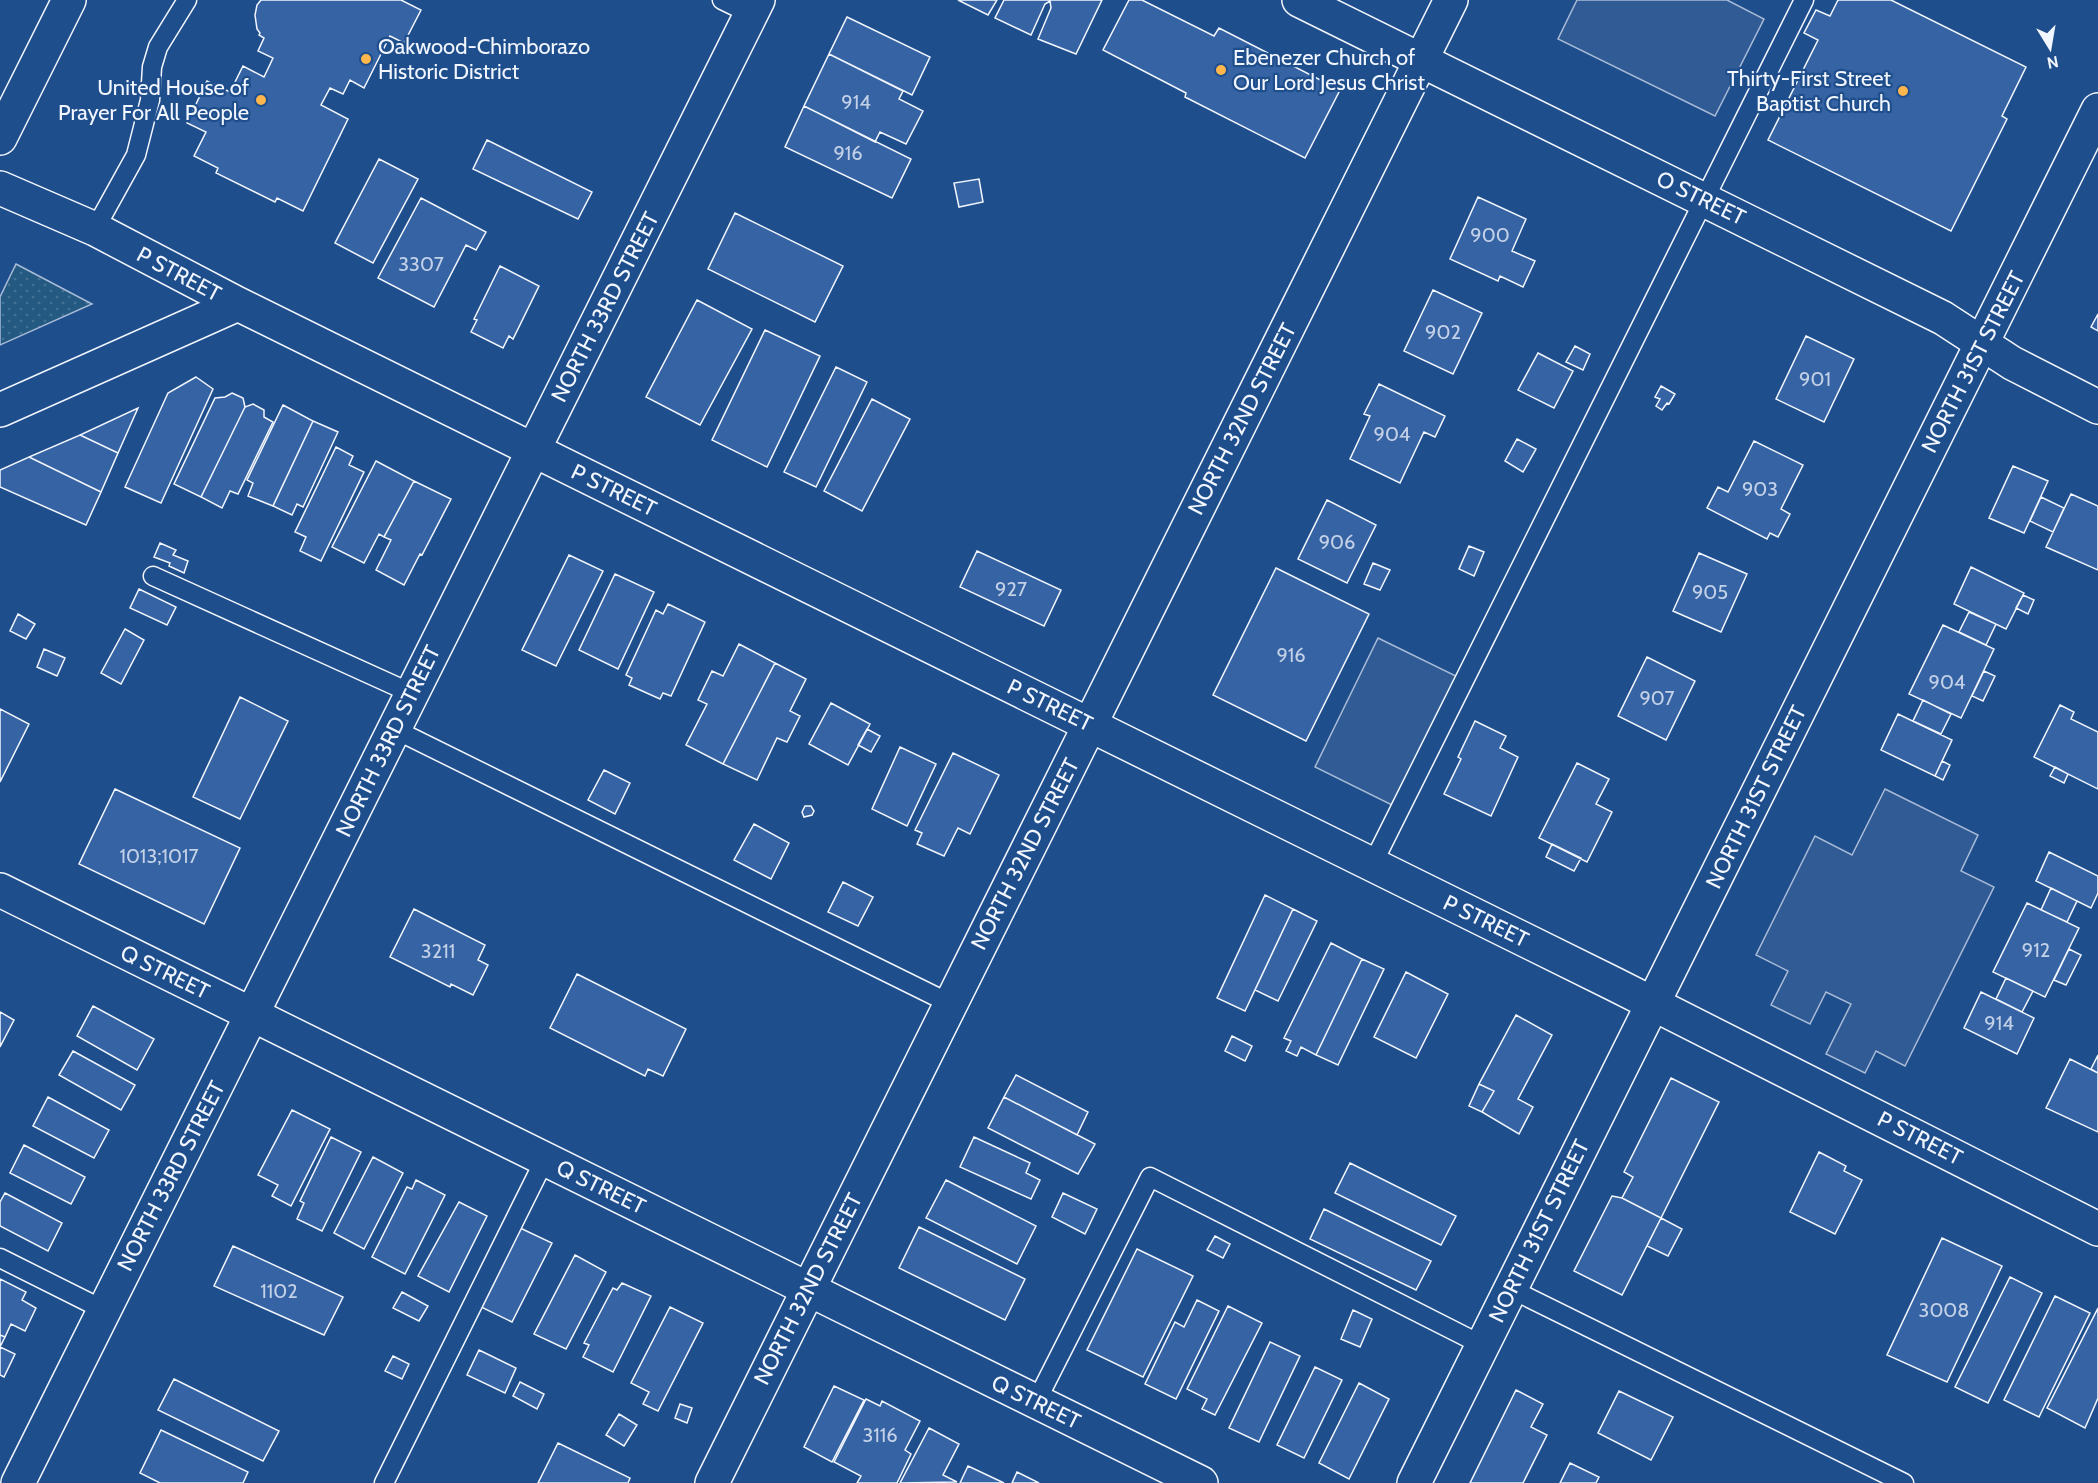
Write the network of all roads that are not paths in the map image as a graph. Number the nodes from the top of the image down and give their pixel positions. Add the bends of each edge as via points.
1 (69, 0) edge
2 (187, 0) edge
3 (1299, 0) edge
4 (1451, 0) edge
5 (1804, 0) edge
6 (744, 5) edge
7 (1421, 60) junction
8 (2098, 110) edge
9 (0, 138) edge
10 (0, 188) edge
11 (1704, 200) junction
12 (95, 229) junction
13 (237, 304) junction
14 (1982, 344) junction
15 (2098, 407) edge
16 (0, 410) edge
17 (533, 450) junction
18 (153, 576) dead end
19 (411, 693) junction
20 (1090, 725) junction
21 (394, 729) junction
22 (1372, 864) junction
23 (0, 890) edge
24 (1653, 1003) junction
25 (951, 1004) junction
26 (252, 1015) junction
27 (545, 1159) junction
28 (2098, 1229) edge
29 (0, 1258) edge
30 (808, 1289) junction
31 (1510, 1289) junction
32 (104, 1310) junction
33 (1482, 1346) junction
34 (1036, 1402) junction
35 (18, 1483) edge
36 (384, 1483) edge
37 (712, 1483) edge
38 (1201, 1483) edge
39 (1414, 1483) edge
40 (1904, 1483) edge

1 - 9 street
2 - 12 lane via 158,46 136,155
3 - 7 street, O STREET
4 - 7 street, NORTH 32ND STREET
5 - 11 lane
6 - 17 street, NORTH 33RD STREET
7 - 11 street, O STREET
7 - 20 street, NORTH 32ND STREET
8 - 14 street, NORTH 31ST STREET
10 - 12 street, P STREET
11 - 14 street, O STREET via 1943,318
11 - 22 lane
12 - 13 street, P STREET
13 - 16 street
13 - 17 street, P STREET
14 - 15 street, O STREET
14 - 24 street, NORTH 31ST STREET
17 - 19 street, NORTH 33RD STREET
17 - 20 street, P STREET
18 - 19 lane
19 - 21 street, NORTH 33RD STREET
20 - 22 street, P STREET
20 - 25 street, NORTH 32ND STREET
21 - 25 lane
21 - 26 street, NORTH 33RD STREET
22 - 24 street, P STREET
23 - 26 street, Q STREET
24 - 28 street, P STREET
24 - 31 street, NORTH 31ST STREET
25 - 30 street, NORTH 32ND STREET
26 - 27 street, Q STREET
26 - 32 street, NORTH 33RD STREET
27 - 30 street, Q STREET
27 - 36 lane
29 - 32 lane
30 - 34 street, Q STREET
30 - 37 street, NORTH 32ND STREET
31 - 33 street, NORTH 31ST STREET
31 - 40 lane
32 - 35 street, NORTH 33RD STREET
33 - 34 lane via 1150,1177
33 - 39 street, NORTH 31ST STREET
34 - 38 street, Q STREET

